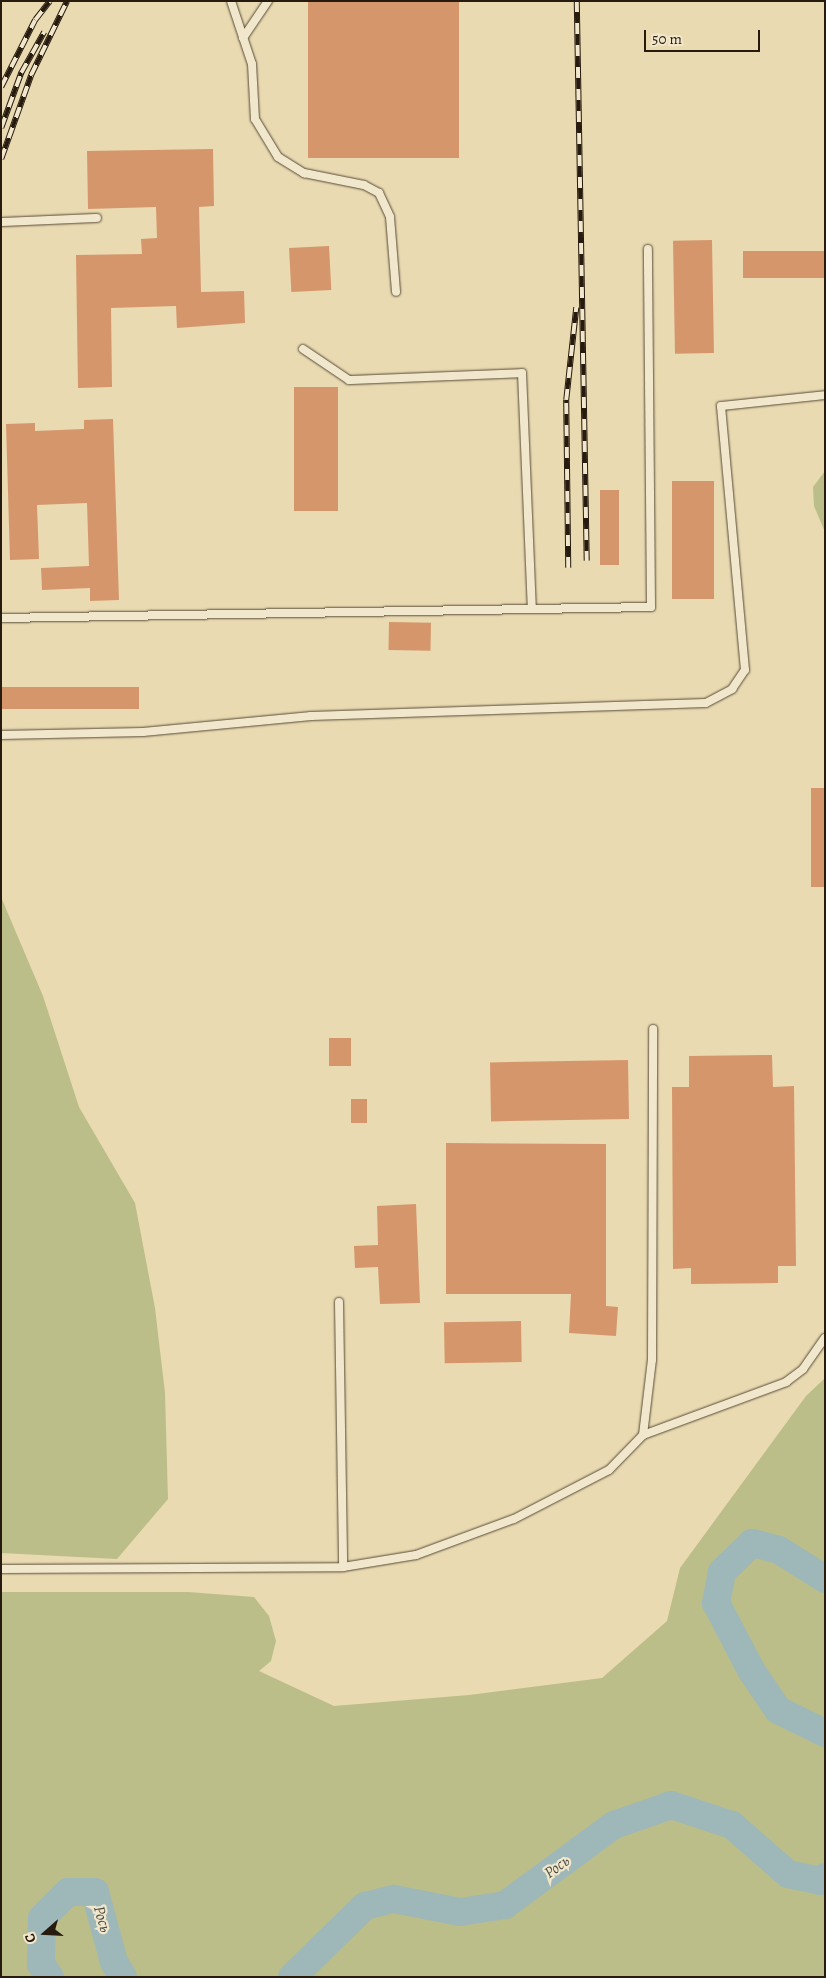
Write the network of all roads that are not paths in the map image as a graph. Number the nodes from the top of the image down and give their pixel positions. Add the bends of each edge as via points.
1 (231, 1) edge
2 (268, 1) edge
3 (243, 38) junction
4 (96, 218) dead end
5 (1, 222) edge
6 (648, 250) dead end
7 (396, 292) dead end
8 (303, 348) dead end
9 (825, 395) edge
10 (532, 609) junction
11 (1, 618) edge
12 (1, 735) edge
13 (653, 1029) dead end
14 (339, 1302) dead end
15 (825, 1338) edge
16 (643, 1436) junction
17 (343, 1567) junction
18 (1, 1569) edge

1 - 3 lane
2 - 3 lane
3 - 7 lane via 252,64 256,119 278,157 304,173 364,185 379,193 390,217
4 - 5 lane
6 - 10 lane via 651,607
8 - 10 lane via 349,380 522,373
9 - 12 lane via 721,406 745,670 732,689 706,704 311,716 143,732
10 - 11 lane
13 - 16 lane via 652,1360
14 - 17 lane
15 - 16 lane via 803,1369 786,1382
16 - 17 lane via 609,1470 514,1519 416,1555
17 - 18 lane

